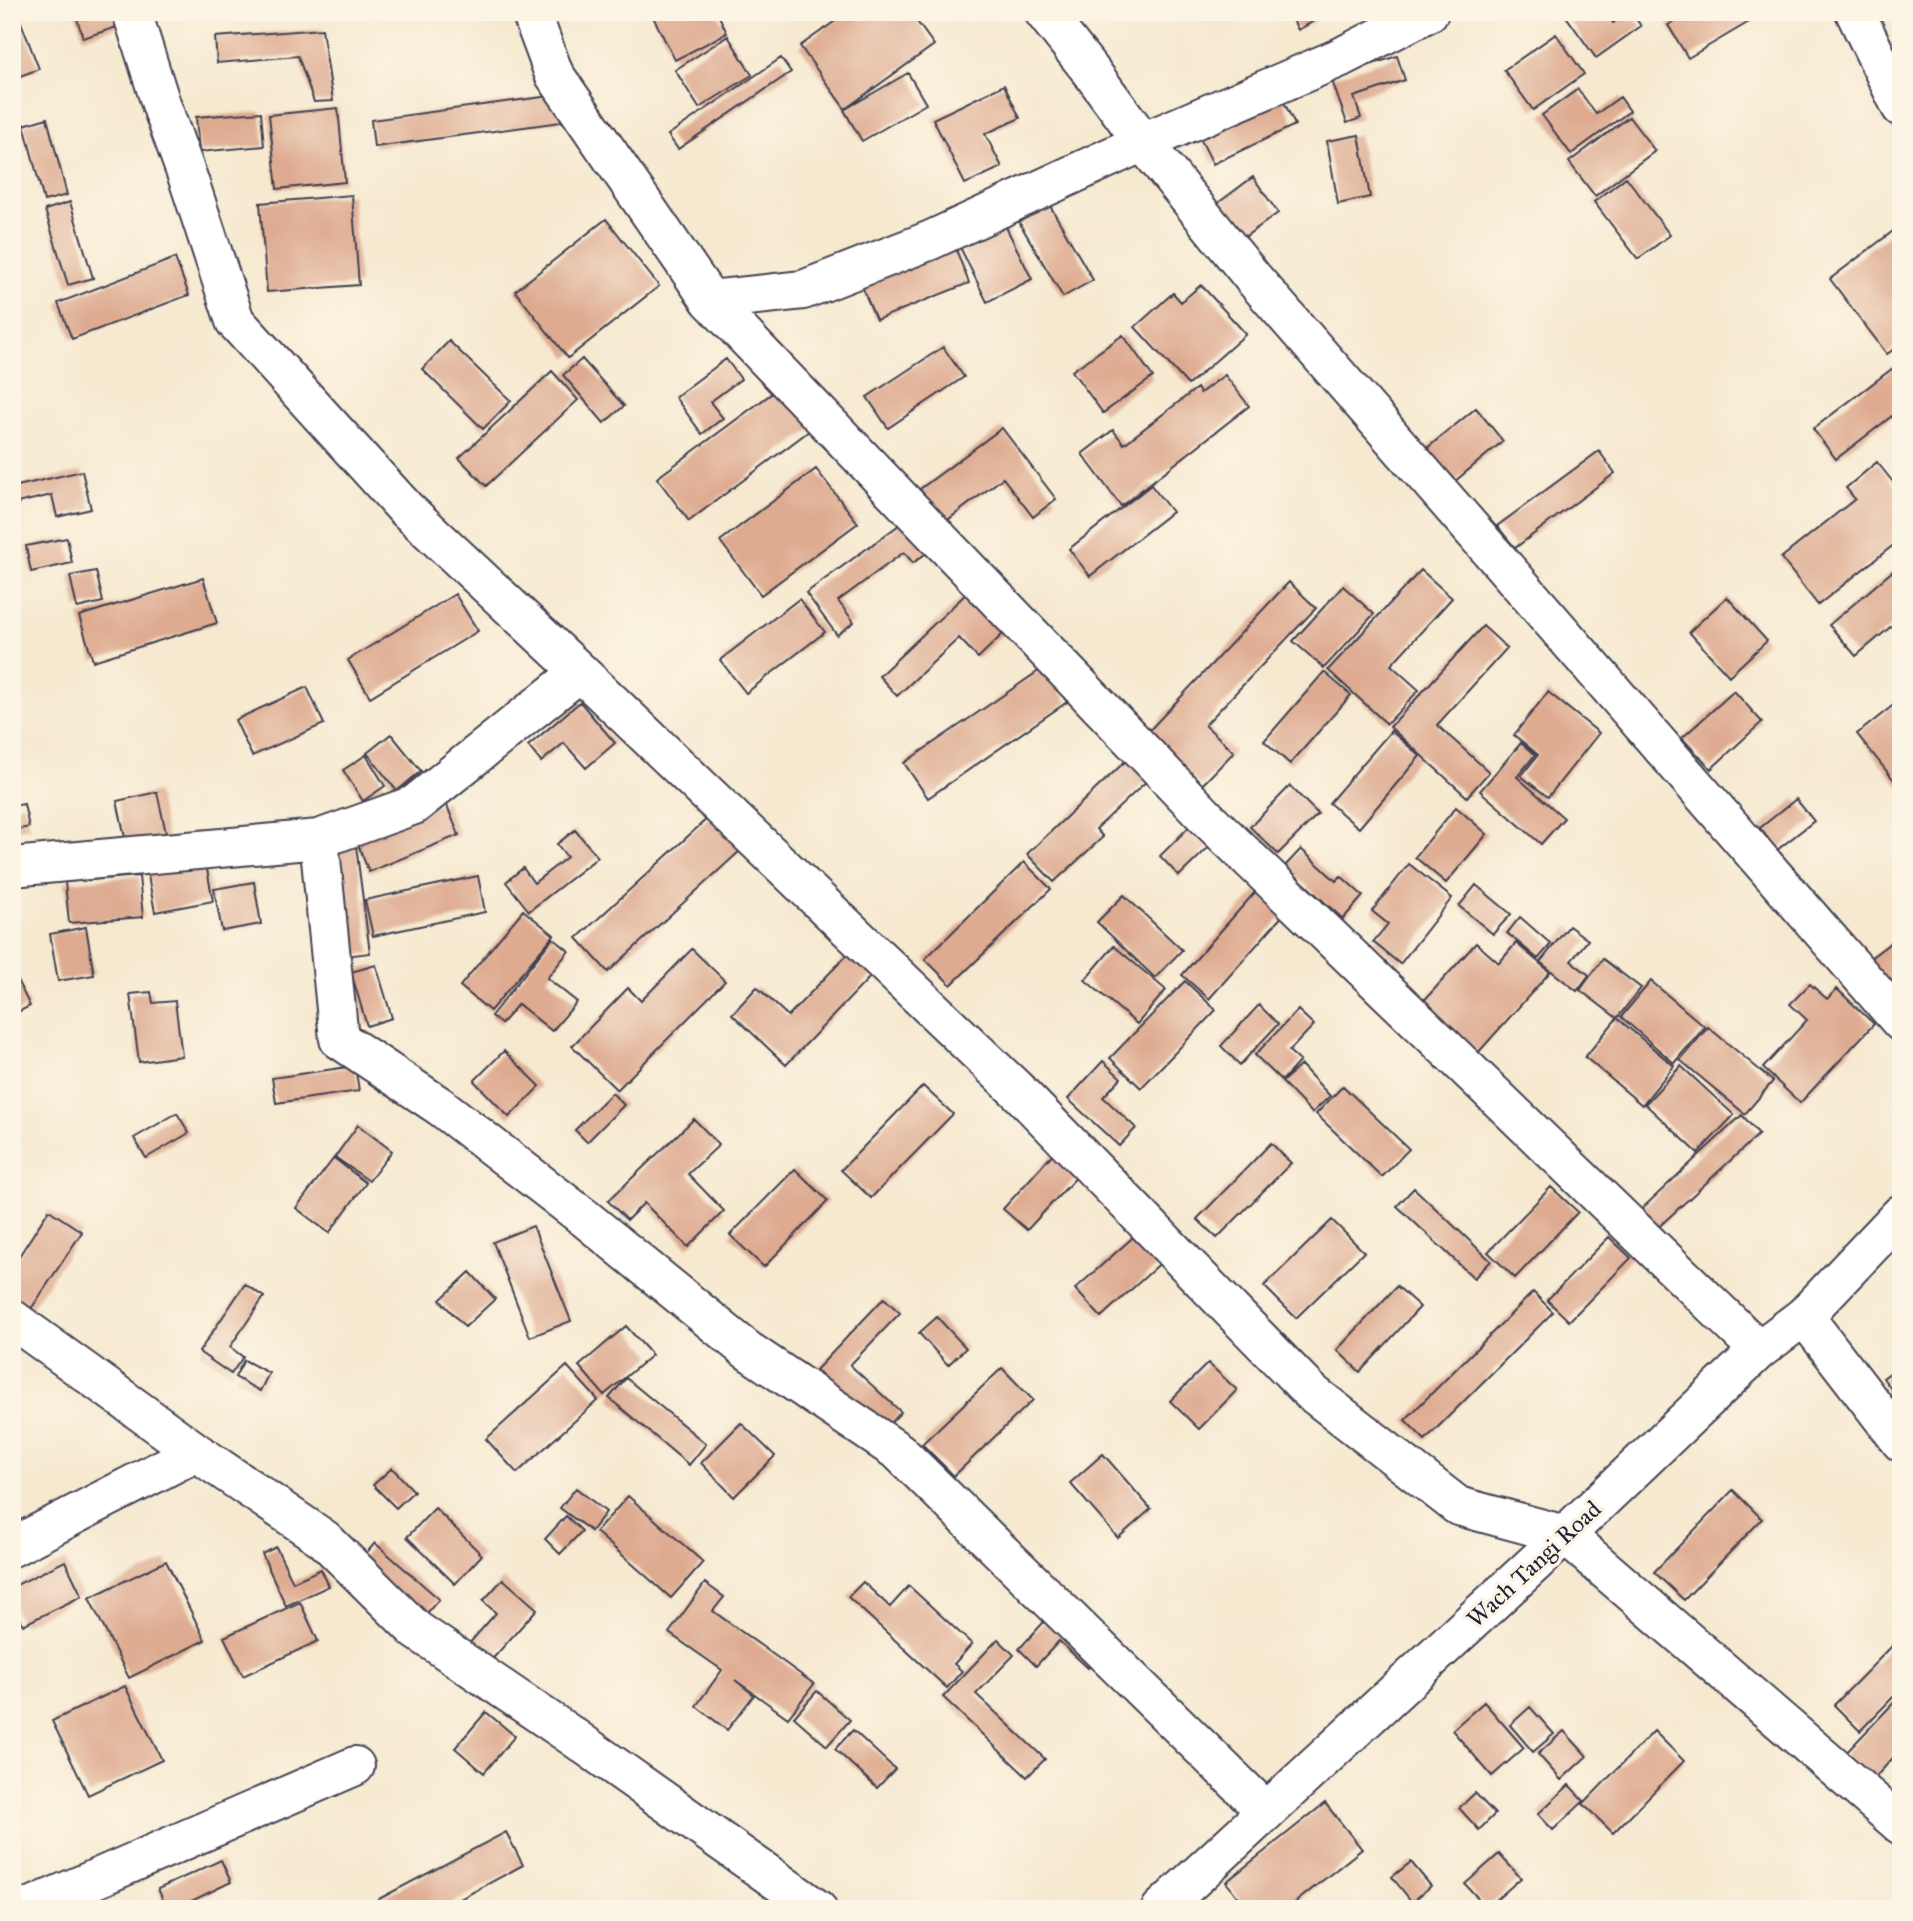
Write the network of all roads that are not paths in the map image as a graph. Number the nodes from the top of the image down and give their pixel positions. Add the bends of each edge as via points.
1 (132, 12) edge
2 (531, 12) edge
3 (1044, 12) edge
4 (1429, 12) edge
5 (1855, 12) edge
6 (1901, 107) edge
7 (1143, 142) junction
8 (710, 300) junction
9 (580, 672) junction
10 (319, 839) junction
11 (12, 867) edge
12 (1901, 1021) edge
13 (1901, 1214) edge
14 (1804, 1316) junction
15 (12, 1319) edge
16 (1759, 1350) junction
17 (1901, 1442) edge
18 (196, 1451) junction
19 (1565, 1535) junction
20 (12, 1547) edge
21 (355, 1766) dead end
22 (1266, 1811) junction
23 (1901, 1825) edge
24 (26, 1909) edge
25 (817, 1909) edge
26 (1161, 1909) edge

1 - 9 street via 235,321 405,508
2 - 8 street via 554,74
3 - 7 street
4 - 7 street via 1339,58
5 - 6 street
7 - 8 street via 931,240 803,290
7 - 12 street via 1253,278
8 - 16 street via 1207,818
9 - 10 street via 414,805
9 - 19 street via 1019,1092 1311,1392 1458,1506
10 - 11 street
10 - 22 street via 339,1039 440,1107 747,1350 899,1452
13 - 14 street, Wach Tangi Road
14 - 16 street, Wach Tangi Road
14 - 17 street
15 - 18 street
16 - 19 street, Wach Tangi Road
18 - 20 street
18 - 25 street via 324,1539 416,1630
19 - 22 street, Wach Tangi Road
19 - 23 street
21 - 24 street
22 - 26 street, Wach Tangi Road

